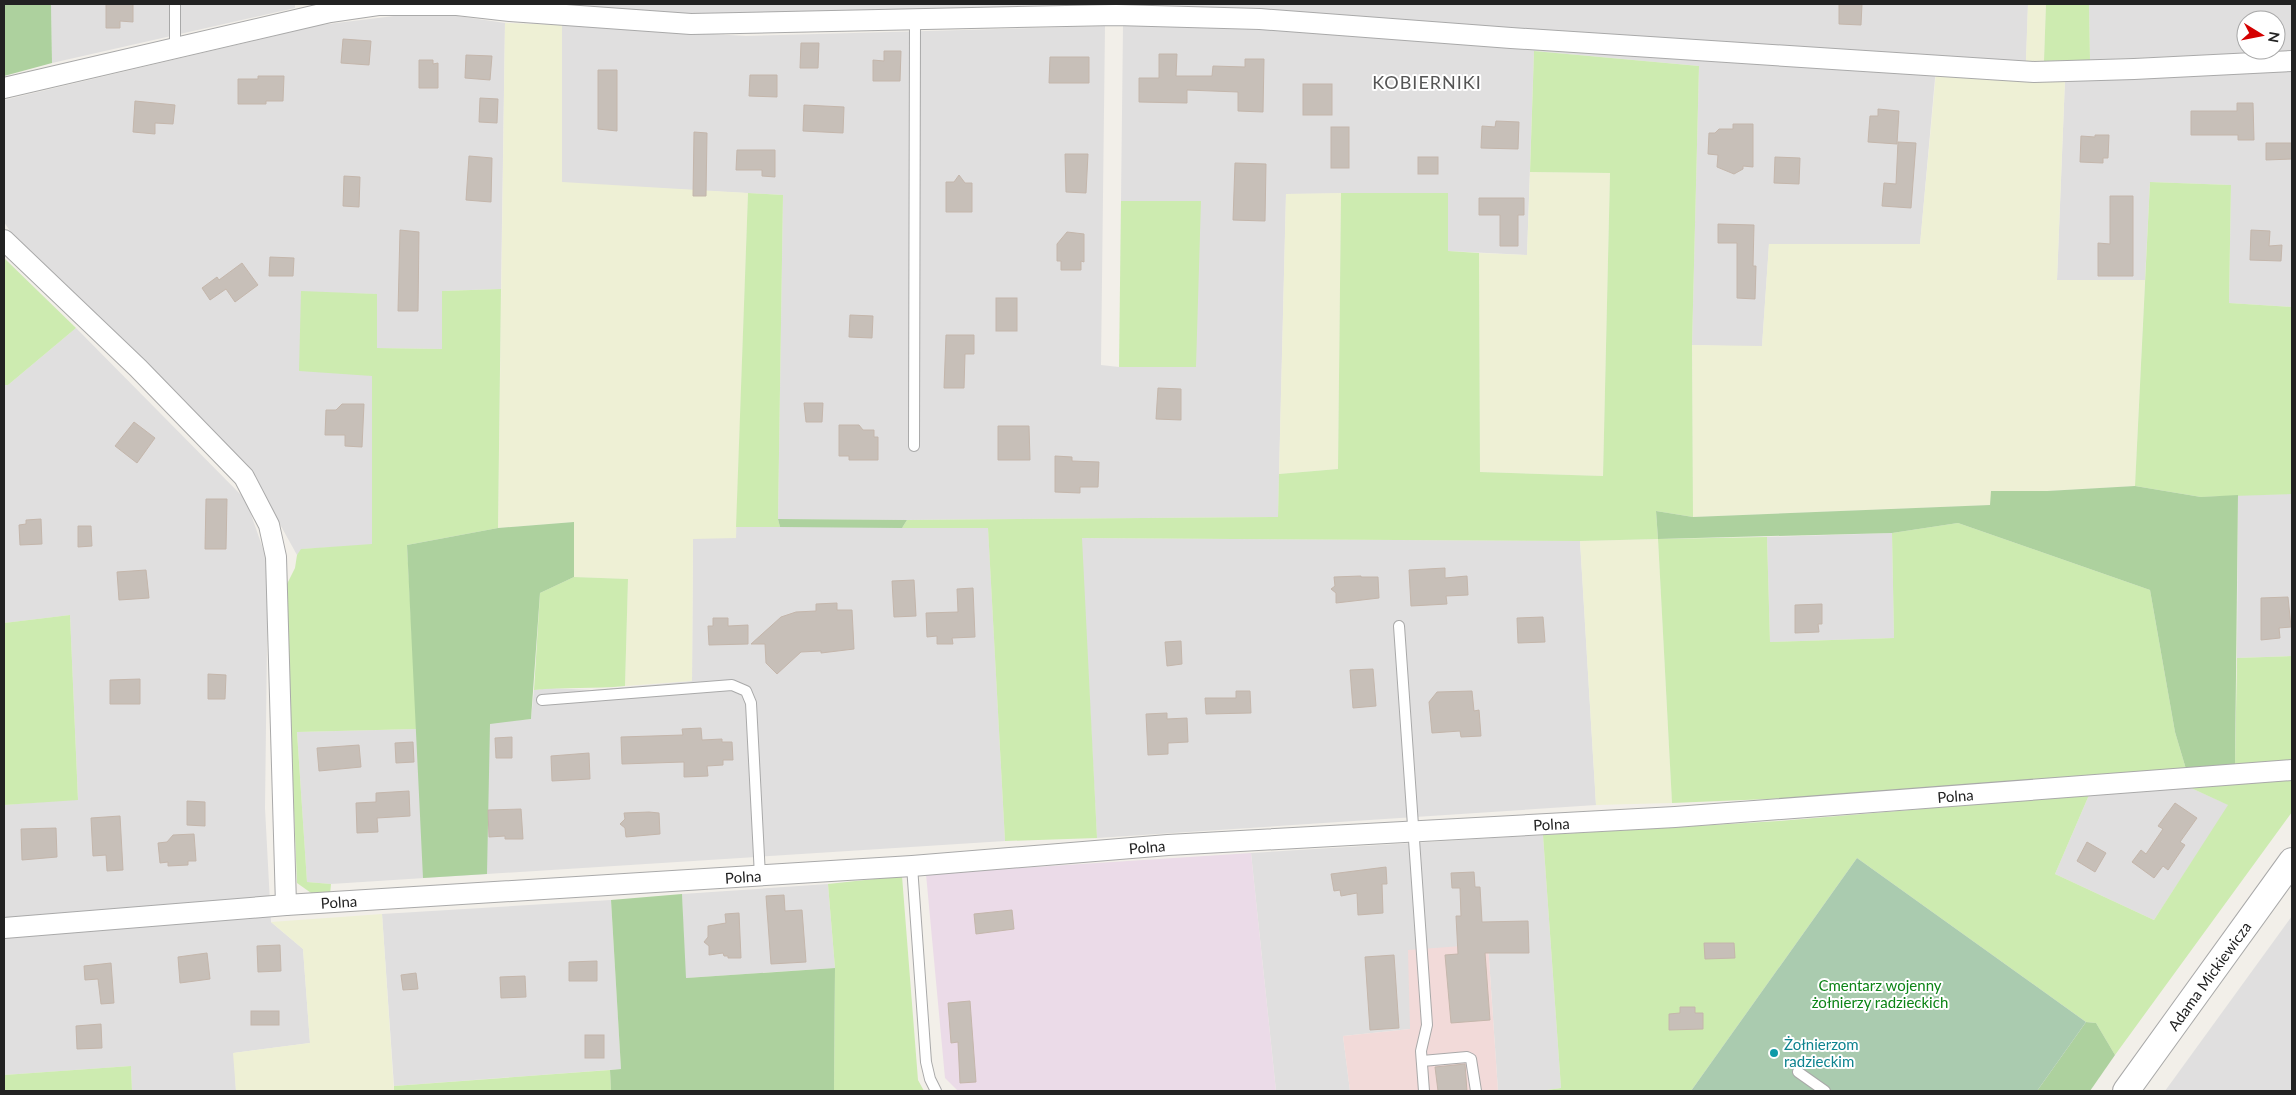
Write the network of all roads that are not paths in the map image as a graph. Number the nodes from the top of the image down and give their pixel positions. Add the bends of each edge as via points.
1 (175, 4) edge
2 (360, 6) edge
3 (607, 11) edge
4 (915, 19) junction
5 (175, 47) junction
6 (2292, 61) edge
7 (4, 88) edge
8 (4, 240) edge
9 (914, 446) dead end
10 (1399, 626) dead end
11 (542, 700) dead end
12 (2292, 770) edge
13 (1412, 832) junction
14 (2292, 861) edge
15 (912, 866) junction
16 (760, 876) junction
17 (286, 905) junction
18 (4, 928) edge
19 (1422, 1061) junction
20 (1798, 1072) dead end
21 (936, 1091) edge
22 (1424, 1091) edge
23 (1476, 1091) edge
24 (1825, 1091) edge
25 (2126, 1091) edge

1 - 5 lane
2 - 3 street via 457,5
2 - 5 street
3 - 4 street via 691,24
4 - 6 street via 1116,15 1260,19 2034,72
4 - 9 lane
5 - 7 street
8 - 17 street via 138,368 244,477 269,525 276,557
10 - 13 lane
11 - 16 lane via 732,685 746,691 751,703
12 - 13 street, Polna via 1675,817
13 - 15 street, Polna via 1168,845
13 - 19 lane via 1427,1026 1422,1040
14 - 25 street, Adama Mickiewicza
15 - 16 street, Polna
15 - 21 lane via 926,1062
16 - 17 street, Polna
17 - 18 street, Polna
19 - 22 lane
19 - 23 lane via 1471,1059
20 - 24 lane

